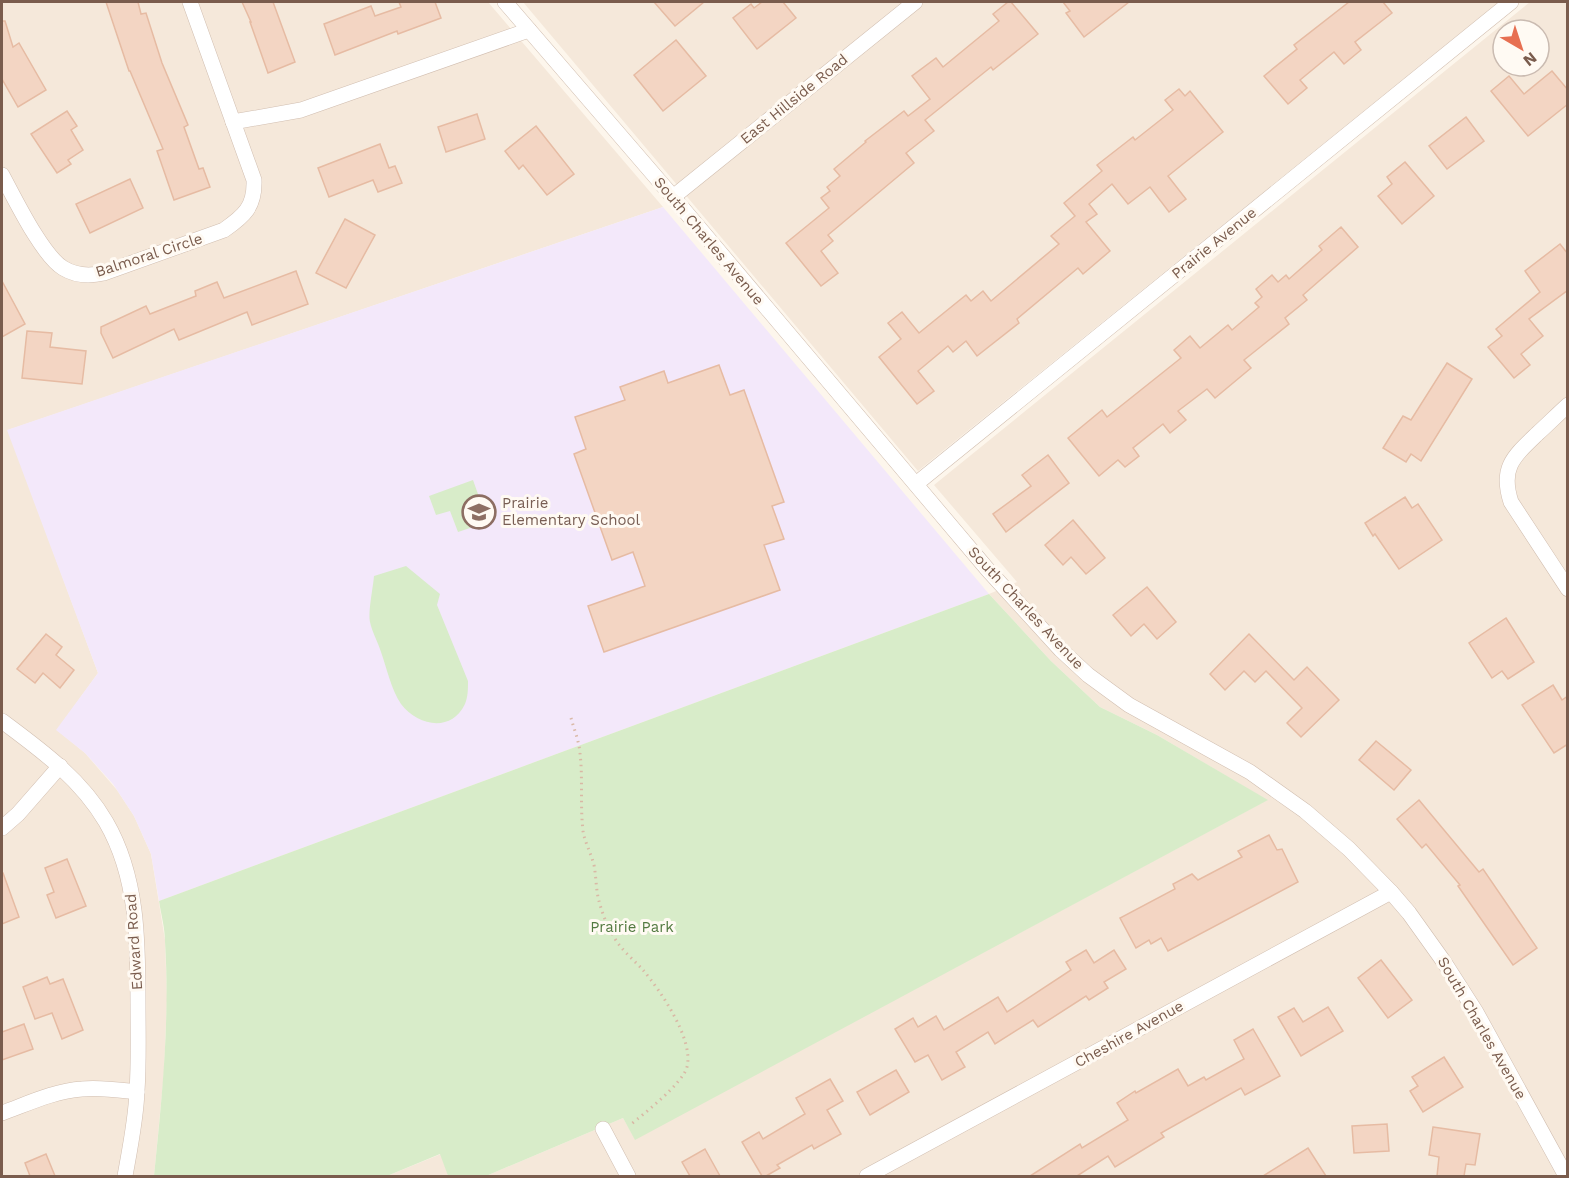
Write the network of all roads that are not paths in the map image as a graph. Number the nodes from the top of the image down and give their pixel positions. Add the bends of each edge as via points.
1 (189, 2) edge
2 (505, 2) edge
3 (915, 2) edge
4 (1511, 2) edge
5 (530, 30) junction
6 (233, 122) junction
7 (2, 175) edge
8 (673, 197) junction
9 (1568, 405) edge
10 (916, 484) junction
11 (1568, 589) edge
12 (2, 721) edge
13 (60, 766) junction
14 (2, 828) edge
15 (1391, 892) junction
16 (137, 1092) junction
17 (2, 1113) edge
18 (603, 1129) dead end
19 (125, 1176) edge
20 (628, 1176) edge
21 (867, 1176) edge
22 (1566, 1176) edge

1 - 6 street, Balmoral Circle
2 - 5 street, South Charles Avenue
3 - 8 street, East Hillside Road
4 - 10 street, Prairie Avenue
5 - 6 street via 301,110
5 - 8 street, South Charles Avenue
6 - 7 street, Balmoral Circle via 254,180 253,202 246,213 224,230 94,275 63,268 45,251
8 - 10 street, South Charles Avenue
9 - 11 street via 1516,454 1507,488 1511,502
10 - 15 street, South Charles Avenue via 1021,606 1088,675 1129,705 1250,772 1305,811
12 - 13 street, Edward Road
13 - 14 street
13 - 16 street, Edward Road via 106,821 125,864 132,892 138,969
15 - 21 street, Cheshire Avenue
15 - 22 street, South Charles Avenue via 1476,1012
16 - 17 street via 81,1089 47,1096
16 - 19 street, Edward Road
18 - 20 street

